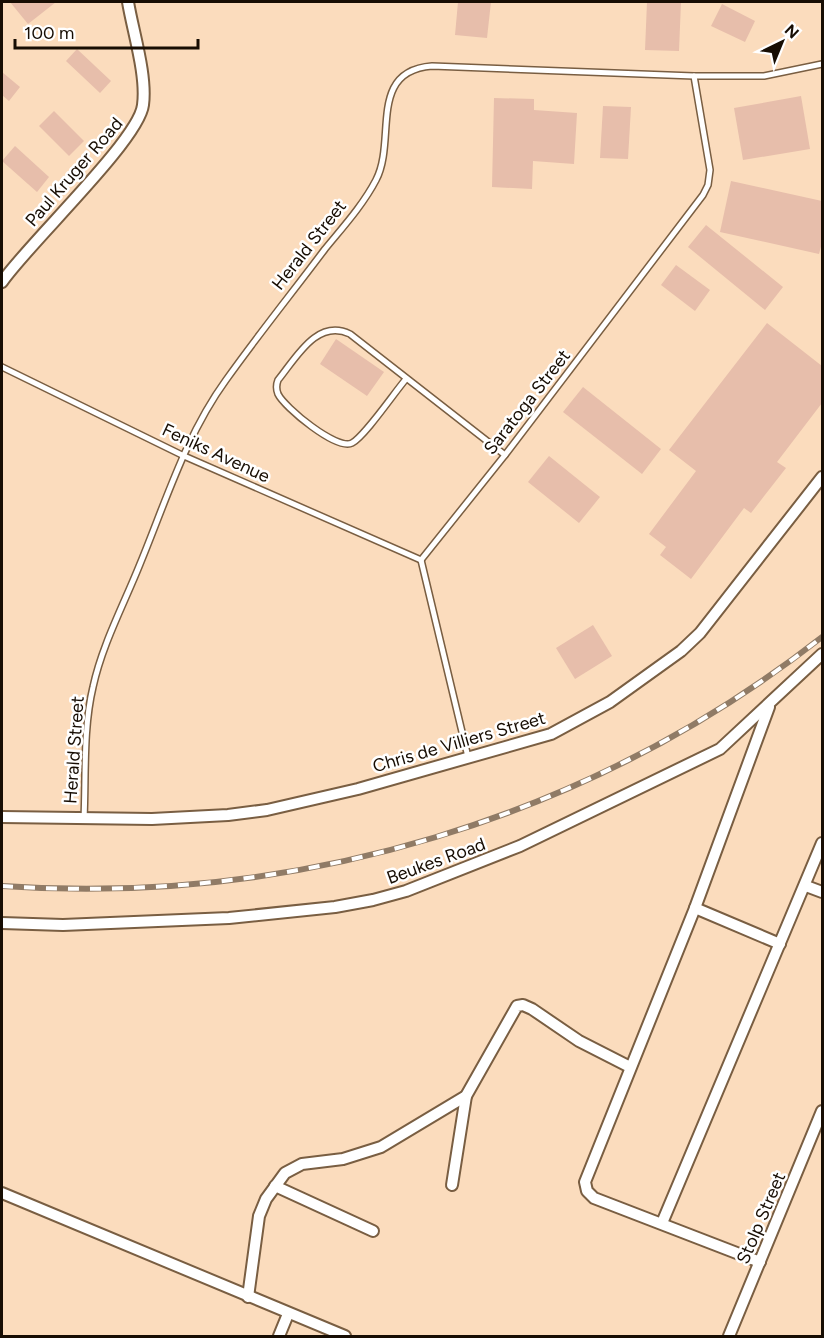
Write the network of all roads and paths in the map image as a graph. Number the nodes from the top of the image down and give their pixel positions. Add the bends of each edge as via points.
1 (128, 2) edge
2 (822, 64) edge
3 (694, 76) junction
4 (2, 282) edge
5 (2, 367) edge
6 (406, 379) junction
7 (505, 455) junction
8 (184, 456) junction
9 (822, 477) edge
10 (421, 560) junction
11 (822, 654) edge
12 (771, 702) junction
13 (468, 758) junction
14 (2, 816) edge
15 (84, 819) junction
16 (822, 843) edge
17 (806, 886) junction
18 (822, 892) edge
19 (695, 908) junction
20 (2, 923) edge
21 (780, 944) junction
22 (630, 1067) junction
23 (466, 1096) junction
24 (822, 1111) edge
25 (452, 1185) dead end
26 (275, 1186) junction
27 (2, 1193) edge
28 (662, 1223) junction
29 (373, 1232) dead end
30 (760, 1262) junction
31 (248, 1297) junction
32 (288, 1314) junction
33 (279, 1336) edge
34 (345, 1336) edge
35 (729, 1336) edge

1 - 4 street, Paul Kruger Road via 142,82 141,115 120,146
2 - 3 lane, Herald Street via 764,76
3 - 7 lane, Saratoga Street via 708,149 708,185 695,208
3 - 8 lane, Herald Street via 432,66 406,74 396,82 390,95 376,179 212,400 193,431
5 - 8 lane, Feniks Avenue
6 - 6 lane via 359,436 347,444 338,444 315,429 280,398 276,389 278,380 310,341 331,329 350,334
6 - 7 lane
7 - 10 lane, Saratoga Street
8 - 10 lane, Feniks Avenue
8 - 15 lane, Herald Street via 93,686
9 - 13 street, Chris de Villiers Street via 722,608 681,651 584,718 551,734
10 - 13 lane
11 - 12 street, Beukes Road
12 - 19 street
12 - 20 street, Beukes Road via 720,749 703,758 491,859 373,900 229,918 63,925
13 - 15 street, Chris de Villiers Street via 267,810 194,818
14 - 15 street, Chris de Villiers Street
16 - 17 street
17 - 18 street
17 - 21 street
19 - 21 street
19 - 22 street
21 - 28 street
22 - 23 street via 520,1005 514,1009
22 - 28 street via 588,1168 585,1187 594,1198
23 - 25 street
23 - 26 street via 381,1147 343,1159 293,1167
24 - 30 street, Stolp Street
26 - 29 street
26 - 31 street via 259,1216
27 - 31 street
28 - 30 street
30 - 35 street, Stolp Street
31 - 32 street
32 - 33 street
32 - 34 street

